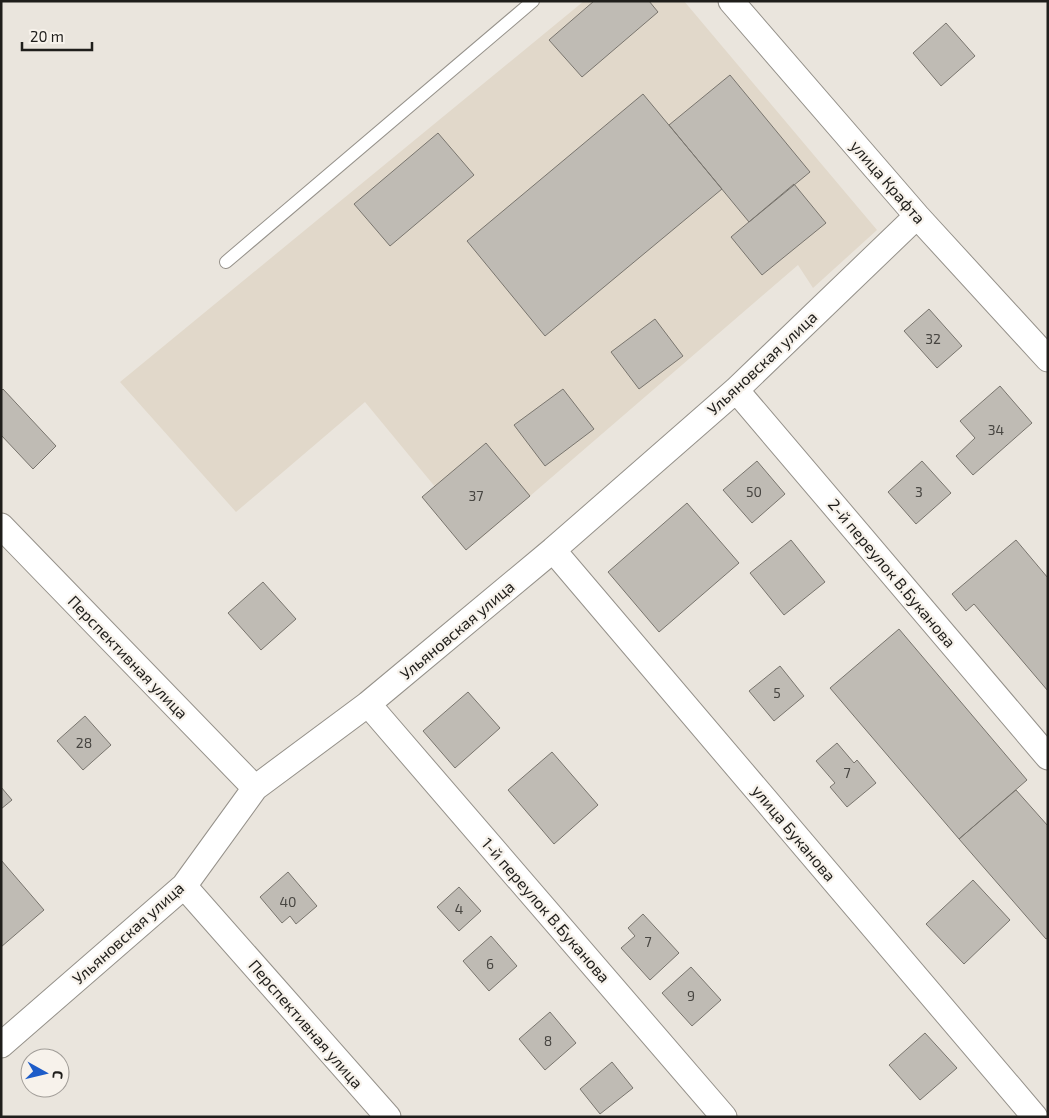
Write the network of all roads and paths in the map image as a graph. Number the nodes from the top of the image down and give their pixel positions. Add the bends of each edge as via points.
1 (533, 1) edge
2 (731, 1) edge
3 (917, 216) junction
4 (226, 262) dead end
5 (1048, 359) edge
6 (736, 390) junction
7 (1, 526) edge
8 (553, 550) junction
9 (368, 704) junction
10 (1048, 757) edge
11 (255, 788) junction
12 (184, 886) junction
13 (1, 1045) edge
14 (388, 1117) edge
15 (724, 1117) edge
16 (1035, 1117) edge

1 - 4 lane
2 - 3 street, улица Крафта
3 - 5 street, улица Крафта
3 - 6 street, Ульяновская улица
6 - 8 street, Ульяновская улица
6 - 10 street, 2-й переулок В.Буканова
7 - 11 street, Перспективная улица
8 - 9 street, Ульяновская улица
8 - 16 street, улица Буканова
9 - 11 street, Ульяновская улица
9 - 15 street, 1-й переулок В.Буканова
11 - 12 street, Ульяновская улица
12 - 13 street, Ульяновская улица
12 - 14 street, Перспективная улица

